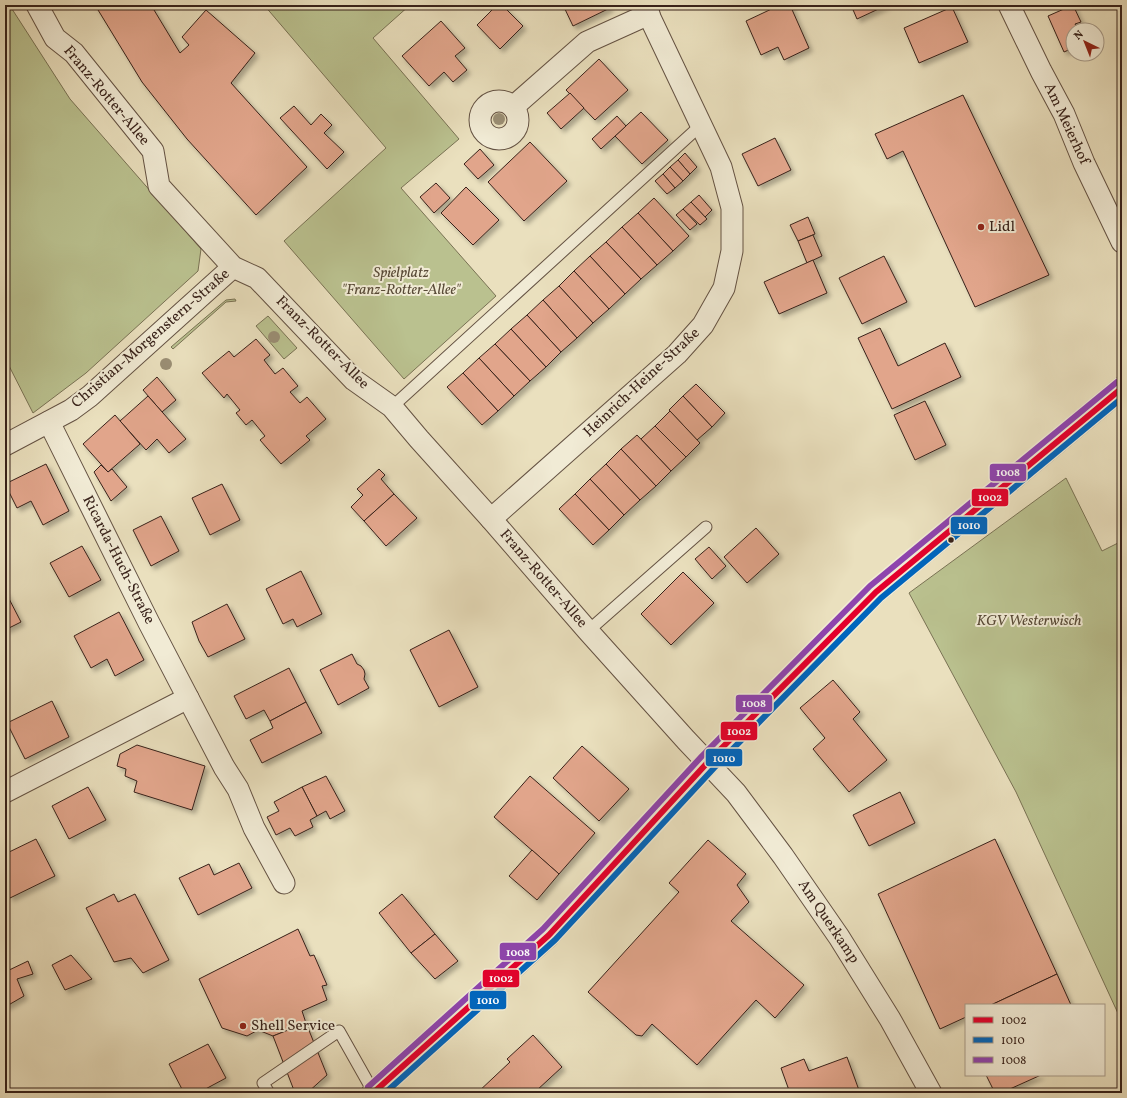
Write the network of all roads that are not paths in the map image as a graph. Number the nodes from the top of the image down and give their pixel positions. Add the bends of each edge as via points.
1 (37, 5) edge
2 (1009, 5) edge
3 (647, 10) edge
4 (514, 107) dead end
5 (700, 125) junction
6 (1122, 242) edge
7 (233, 267) junction
8 (1122, 388) edge
9 (392, 407) junction
10 (49, 422) junction
11 (5, 445) edge
12 (491, 519) junction
13 (706, 527) dead end
14 (588, 631) junction
15 (188, 698) junction
16 (708, 762) junction
17 (7, 794) edge
18 (284, 883) dead end
19 (269, 1093) edge
20 (373, 1093) edge
21 (931, 1093) edge

1 - 7 street, Franz-Rotter-Allee via 55,38 74,53 152,151 159,186
2 - 6 street, Am Meierhof via 1040,71 1064,114 1084,163
3 - 4 street, Heinrich-Heine-Straße via 587,42
3 - 5 street, Heinrich-Heine-Straße
5 - 9 lane
5 - 12 street, Heinrich-Heine-Straße via 721,167 732,208 732,251 724,288 703,325 677,354
7 - 9 street, Franz-Rotter-Allee via 257,278 354,380
7 - 10 street, Christian-Morgenstern-Straße via 90,396
8 - 16 street via 876,592
9 - 12 street, Franz-Rotter-Allee
10 - 11 street, Christian-Morgenstern-Straße
10 - 15 street, Ricarda-Huch-Straße
12 - 14 street, Franz-Rotter-Allee
13 - 14 lane
14 - 16 street, Franz-Rotter-Allee
15 - 17 street
15 - 18 street, Ricarda-Huch-Straße via 238,789 254,828
16 - 20 street via 549,935
16 - 21 street, Am Querkamp via 741,799 839,937 890,1019
19 - 20 lane via 263,1083 339,1031

